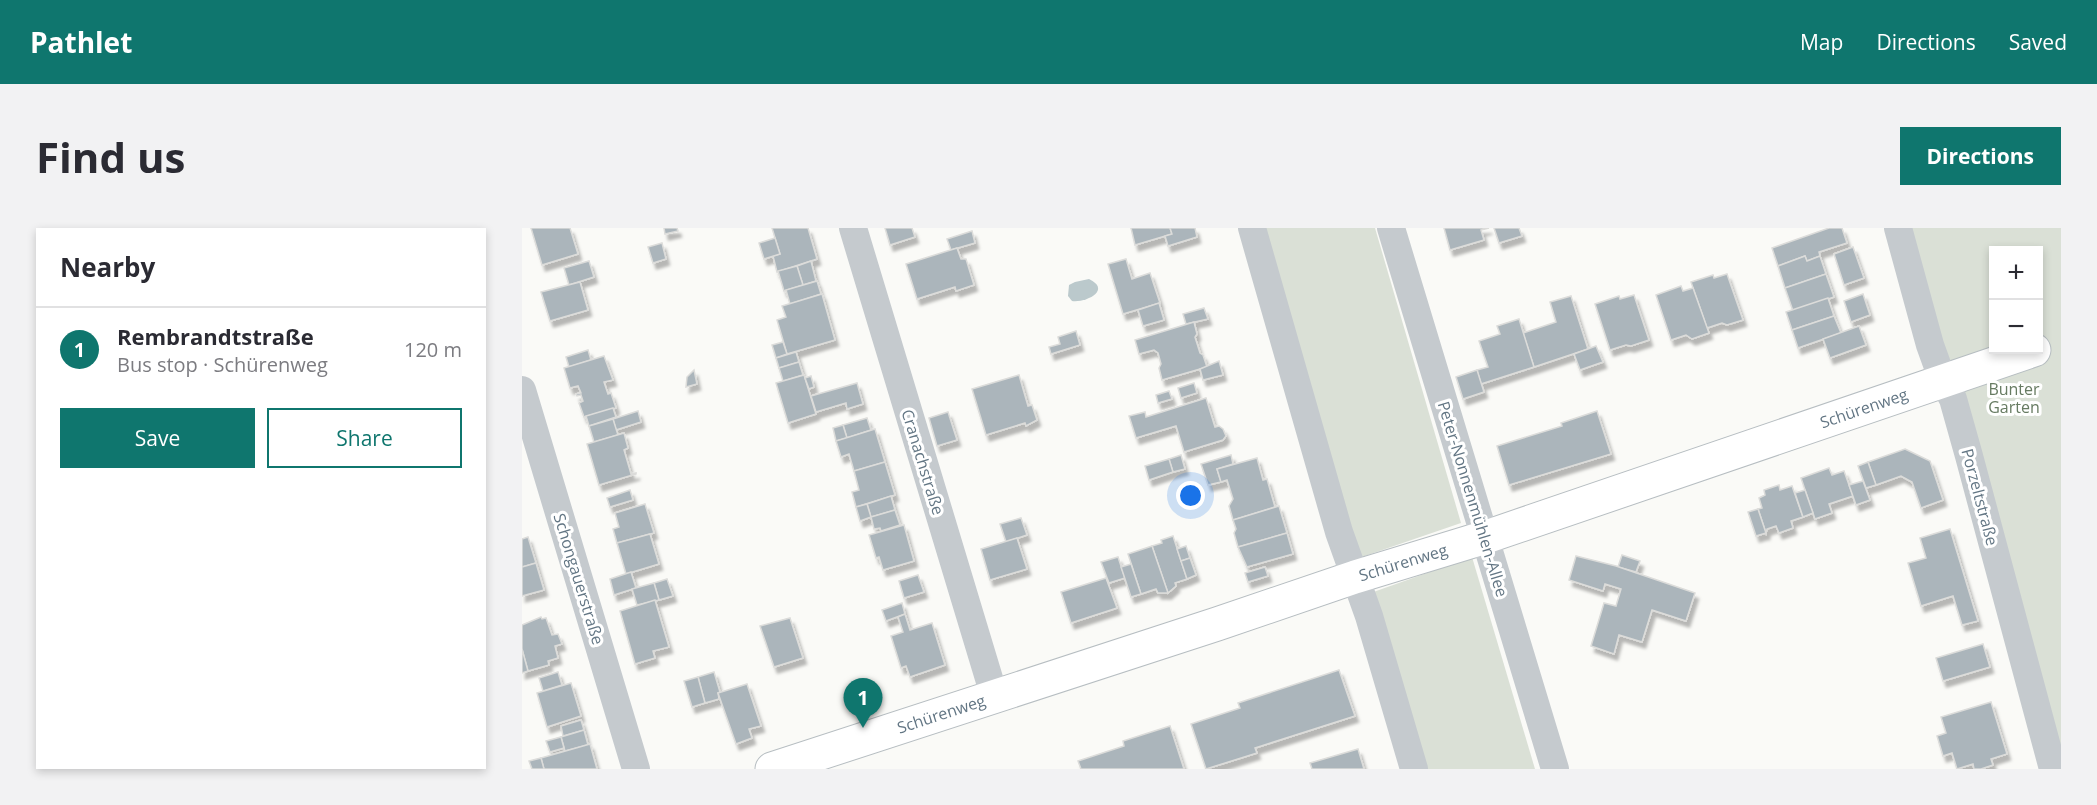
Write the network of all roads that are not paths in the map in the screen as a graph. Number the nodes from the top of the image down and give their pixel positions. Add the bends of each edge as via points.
1 (853, 228) edge
2 (1252, 228) edge
3 (1391, 228) edge
4 (1898, 228) edge
5 (2061, 340) edge
6 (2043, 346) edge
7 (2022, 354) edge
8 (1943, 381) junction
9 (522, 390) edge
10 (1486, 537) junction
11 (1355, 577) junction
12 (994, 695) junction
13 (790, 766) edge
14 (636, 769) edge
15 (1414, 769) edge
16 (1555, 769) edge
17 (2053, 769) edge

1 - 12 street, Cranachstraße
2 - 11 street
3 - 10 street, Peter-Nonnenmühlen-Allee
4 - 8 street, Porzeltstraße
5 - 6 main road
7 - 8 main road, Schürenweg
8 - 10 main road, Schürenweg
8 - 17 street, Porzeltstraße via 1953,399
9 - 14 street, Schongauerstraße
10 - 11 main road, Schürenweg
10 - 16 street, Peter-Nonnenmühlen-Allee
11 - 12 main road, Schürenweg
11 - 15 street
12 - 13 main road, Schürenweg

